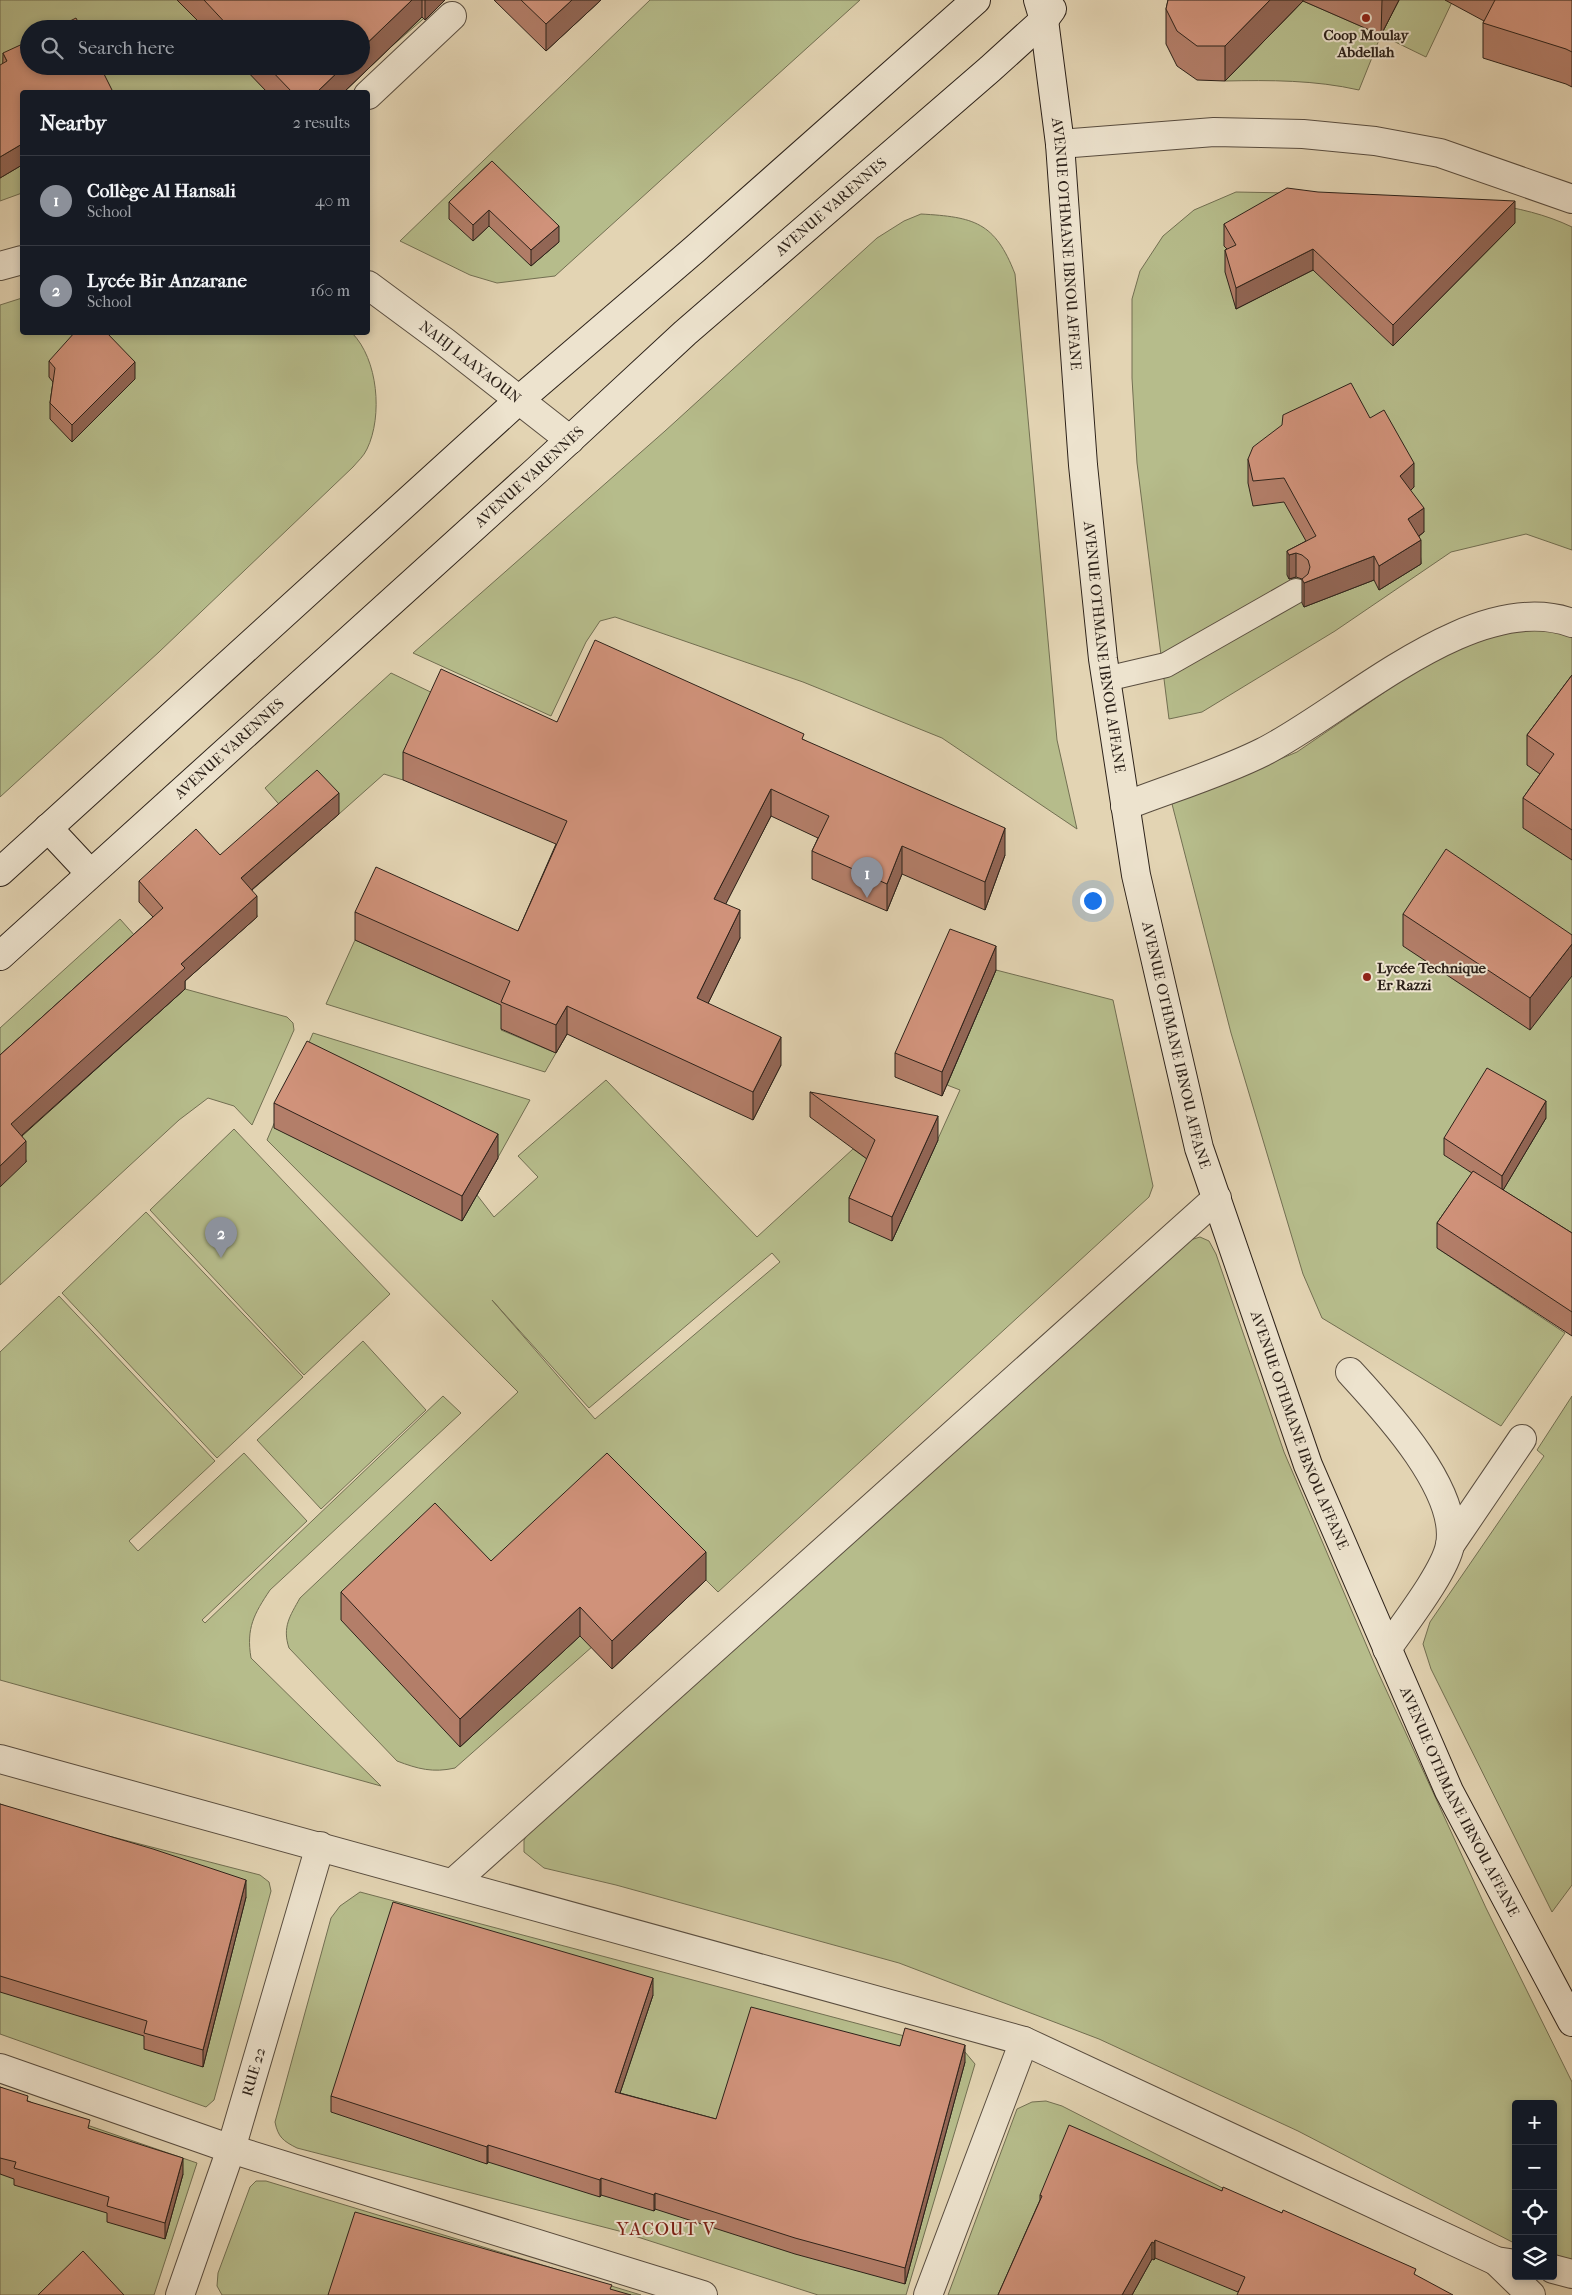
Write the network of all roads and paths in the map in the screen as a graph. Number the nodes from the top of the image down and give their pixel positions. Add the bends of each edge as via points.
1 (976, 0) edge
2 (1046, 7) edge
3 (452, 16) dead end
4 (370, 93) edge
5 (1060, 144) junction
6 (1572, 199) edge
7 (20, 261) edge
8 (0, 266) edge
9 (370, 286) edge
10 (519, 400) junction
11 (570, 440) junction
12 (1296, 591) dead end
13 (1572, 623) edge
14 (1106, 679) junction
15 (1125, 806) junction
16 (48, 828) junction
17 (0, 872) edge
18 (90, 873) junction
19 (0, 956) edge
20 (1217, 1198) junction
21 (1350, 1372) dead end
22 (1522, 1439) dead end
23 (1450, 1545) junction
24 (1387, 1649) junction
25 (0, 1759) edge
26 (320, 1846) junction
27 (454, 1882) junction
28 (1572, 2022) edge
29 (1024, 2042) junction
30 (0, 2068) edge
31 (232, 2149) junction
32 (1506, 2262) edge
33 (1557, 2270) edge
34 (1572, 2274) edge
35 (180, 2295) edge
36 (703, 2295) edge
37 (928, 2295) edge
38 (1531, 2295) edge

1 - 10 street
2 - 5 street, AVENUE OTHMANE IBNOU AFFANE
2 - 11 street, AVENUE VARENNES
3 - 4 street
5 - 6 street via 1214,132 1303,134 1375,141 1440,153
5 - 14 street, AVENUE OTHMANE IBNOU AFFANE via 1083,465
7 - 8 street
9 - 10 street, NAHJ LAAYAOUN
10 - 11 street, NAHJ LAAYAOUN
10 - 16 street
11 - 18 street, AVENUE VARENNES
12 - 14 street via 1166,665
13 - 15 street via 1534,617 1460,632 1351,696 1305,730 1262,753
14 - 15 street, AVENUE OTHMANE IBNOU AFFANE
15 - 20 street, AVENUE OTHMANE IBNOU AFFANE via 1136,875 1191,1110
16 - 17 street
16 - 18 street
18 - 19 street, AVENUE VARENNES
20 - 24 street, AVENUE OTHMANE IBNOU AFFANE via 1308,1465
20 - 27 street
21 - 23 street via 1394,1420 1427,1467 1449,1516
22 - 23 street
23 - 24 street via 1437,1575
24 - 28 street, AVENUE OTHMANE IBNOU AFFANE via 1448,1791
25 - 26 street
26 - 27 street
26 - 31 street, RUE 22
27 - 29 street
29 - 32 street
29 - 37 street
30 - 31 street
31 - 35 street, RUE 22
31 - 36 street
32 - 38 street
33 - 34 street

